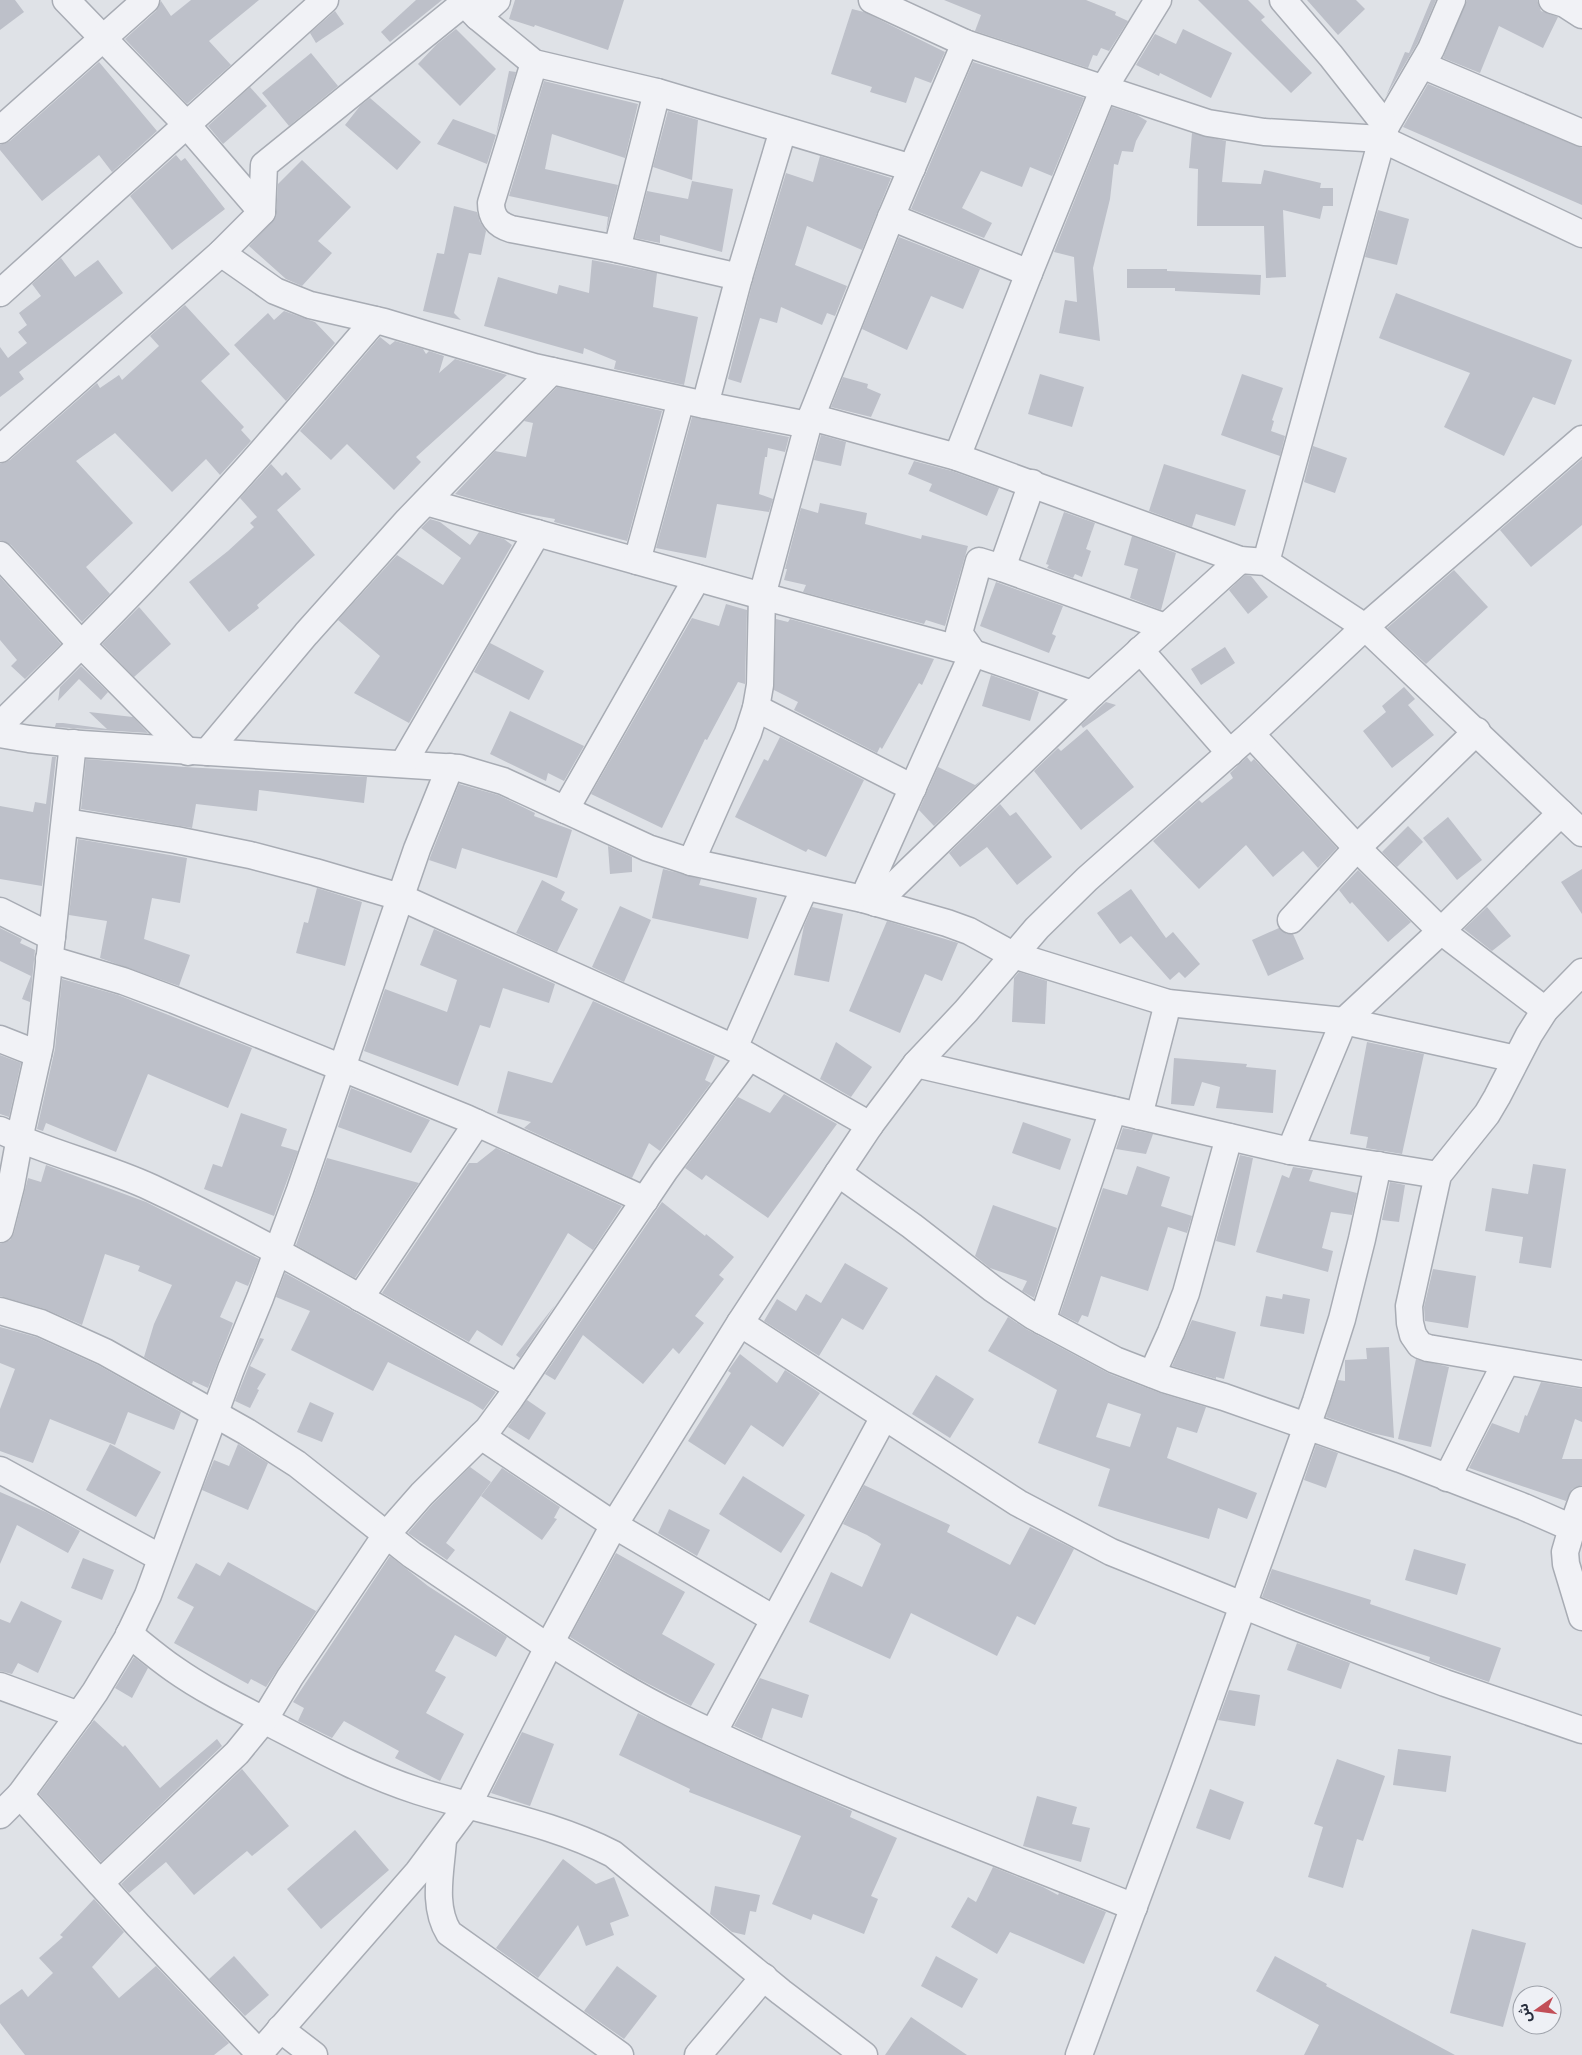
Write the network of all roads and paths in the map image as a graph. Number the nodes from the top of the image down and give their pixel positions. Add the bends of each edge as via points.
1 (66, 0) edge
2 (146, 0) edge
3 (325, 0) edge
4 (497, 0) edge
5 (872, 0) edge
6 (1158, 0) edge
7 (1283, 0) edge
8 (1452, 0) edge
9 (1552, 0) edge
10 (1582, 15) edge
11 (478, 17) junction
12 (104, 39) junction
13 (965, 43) junction
14 (534, 63) junction
15 (1422, 65) junction
16 (1104, 88) junction
17 (657, 92) junction
18 (186, 124) junction
19 (0, 130) edge
20 (783, 130) junction
21 (1384, 133) junction
22 (1582, 133) edge
23 (912, 168) junction
24 (262, 212) junction
25 (891, 218) junction
26 (1582, 234) edge
27 (617, 249) junction
28 (221, 253) junction
29 (1029, 273) junction
30 (739, 277) junction
31 (0, 293) edge
32 (375, 320) junction
33 (552, 371) junction
34 (693, 402) junction
35 (810, 421) junction
36 (1582, 440) edge
37 (0, 449) edge
38 (957, 457) junction
39 (1032, 483) junction
40 (426, 502) junction
41 (537, 533) junction
42 (0, 555) edge
43 (1240, 560) junction
44 (637, 561) junction
45 (1266, 562) junction
46 (1002, 568) junction
47 (697, 578) junction
48 (762, 596) junction
49 (1165, 627) junction
50 (1365, 627) junction
51 (82, 645) junction
52 (1140, 650) junction
53 (973, 653) junction
54 (1092, 694) junction
55 (756, 708) junction
56 (0, 725) edge
57 (1477, 731) junction
58 (0, 734) edge
59 (1252, 734) junction
60 (73, 743) junction
61 (198, 752) junction
62 (1230, 753) junction
63 (403, 764) junction
64 (450, 767) junction
65 (913, 788) junction
66 (565, 810) junction
67 (1561, 813) junction
68 (66, 822) junction
69 (1582, 833) edge
70 (1357, 848) junction
71 (691, 862) junction
72 (805, 887) junction
73 (400, 897) junction
74 (869, 901) junction
75 (0, 911) edge
76 (1291, 920) dead end
77 (1441, 932) junction
78 (51, 948) junction
79 (1013, 954) junction
80 (1582, 972) edge
81 (1168, 1003) junction
82 (1544, 1010) junction
83 (1344, 1021) junction
84 (0, 1039) edge
85 (741, 1053) junction
86 (38, 1054) junction
87 (1516, 1059) junction
88 (916, 1064) junction
89 (341, 1068) junction
90 (1113, 1110) junction
91 (1139, 1116) junction
92 (477, 1123) junction
93 (870, 1124) junction
94 (10, 1135) edge
95 (1229, 1137) junction
96 (1290, 1151) junction
97 (1378, 1165) junction
98 (838, 1173) junction
99 (1438, 1175) junction
100 (645, 1200) junction
101 (0, 1229) edge
102 (277, 1251) junction
103 (360, 1298) junction
104 (0, 1311) edge
105 (1042, 1321) junction
106 (740, 1323) junction
107 (1506, 1362) junction
108 (1152, 1374) junction
109 (1582, 1374) edge
110 (518, 1388) junction
111 (214, 1414) junction
112 (884, 1417) junction
113 (1306, 1426) junction
114 (481, 1436) junction
115 (0, 1470) edge
116 (1447, 1478) junction
117 (1582, 1500) edge
118 (614, 1525) junction
119 (1572, 1528) junction
120 (386, 1535) junction
121 (161, 1558) junction
122 (1243, 1606) junction
123 (1582, 1617) edge
124 (774, 1619) junction
125 (129, 1634) junction
126 (549, 1645) junction
127 (0, 1686) edge
128 (79, 1715) junction
129 (264, 1720) junction
130 (1582, 1730) edge
131 (712, 1733) junction
132 (20, 1795) junction
133 (468, 1805) junction
134 (0, 1815) edge
135 (443, 1840) junction
136 (100, 1883) junction
137 (1134, 1907) junction
138 (764, 1977) junction
139 (280, 2029) junction
140 (259, 2054) edge
141 (314, 2055) edge
142 (620, 2055) edge
143 (698, 2055) edge
144 (864, 2055) edge
145 (1079, 2055) edge

1 - 12 street
2 - 12 street
3 - 18 street
4 - 11 street
5 - 13 street
6 - 16 street
7 - 21 street via 1331,56
8 - 15 street
9 - 10 street
11 - 14 street
11 - 24 street via 464,3 264,165
12 - 18 street
12 - 19 street
13 - 16 street
13 - 23 street
14 - 17 street
14 - 27 street via 491,203 493,214 499,224 510,229
15 - 21 street
15 - 22 street
16 - 21 street via 1208,123 1264,132
16 - 29 street
17 - 20 street
17 - 27 street
18 - 24 street
18 - 31 street
20 - 23 street
20 - 30 street
21 - 26 street
21 - 45 street
23 - 25 street
24 - 28 street
25 - 29 street
25 - 35 street
27 - 30 street
28 - 32 street via 281,294 310,305
28 - 37 street
29 - 38 street
30 - 34 street
32 - 33 street
32 - 51 street via 242,475
33 - 34 street
33 - 40 street
34 - 35 street
34 - 44 street
35 - 38 street
35 - 48 street
36 - 50 street
38 - 39 street
39 - 43 street
39 - 46 street
40 - 41 street
40 - 61 street
41 - 44 street
41 - 63 street
42 - 51 street
43 - 45 street
43 - 49 street
44 - 47 street
45 - 50 street
46 - 49 street
46 - 53 street via 979,561 959,633
47 - 48 street
47 - 66 street
48 - 53 street
48 - 55 street
49 - 52 street
50 - 57 street
50 - 59 street
51 - 56 street
51 - 61 street
52 - 54 street
52 - 62 street
53 - 54 street
53 - 65 street
54 - 74 street
55 - 65 street
55 - 71 street
57 - 67 street
57 - 70 street
58 - 60 street
59 - 62 street
59 - 70 street
60 - 61 street
60 - 68 street
61 - 63 street
62 - 79 street via 1087,878
63 - 64 street
64 - 66 street via 503,781
64 - 73 street
65 - 74 street
66 - 71 street via 648,848
67 - 69 street
67 - 77 street
68 - 73 street via 250,855
68 - 78 street
70 - 76 street
70 - 77 street
71 - 72 street
72 - 74 street
72 - 85 street
73 - 85 street
73 - 89 street
74 - 79 street via 969,931
75 - 78 street
77 - 82 street
77 - 83 street
78 - 86 street
78 - 89 street
79 - 81 street
79 - 88 street
80 - 82 street
81 - 83 street
81 - 91 street
82 - 87 street
83 - 87 street
83 - 96 street
84 - 86 street
85 - 93 street
85 - 100 street
86 - 94 street
87 - 99 street via 1487,1114
88 - 90 street
88 - 93 street
89 - 92 street
89 - 102 street
90 - 91 street
90 - 105 street
91 - 95 street
92 - 100 street
92 - 103 street
93 - 98 street
94 - 101 street via 11,1186
94 - 102 street via 112,1170
95 - 96 street
95 - 108 street via 1186,1293
96 - 97 street
97 - 99 street
97 - 113 street via 1342,1319
98 - 105 street via 993,1289
98 - 106 street
99 - 107 street via 1411,1294 1409,1316 1413,1335 1420,1345 1428,1348
100 - 110 street
102 - 103 street
102 - 111 street
103 - 110 street
104 - 111 street via 76,1337
105 - 108 street via 1115,1360
106 - 112 street
106 - 118 street
107 - 109 street
107 - 116 street
108 - 113 street
110 - 114 street
111 - 120 street via 298,1464
111 - 121 street
112 - 122 street via 1018,1503 1082,1538
112 - 124 street
113 - 116 street
113 - 122 street
114 - 118 street
114 - 120 street
115 - 121 street
116 - 119 street
117 - 119 street
118 - 124 street
118 - 126 street
119 - 123 street via 1565,1552 1566,1564
120 - 126 street via 455,1586
120 - 129 street
121 - 125 street
122 - 130 street via 1445,1683
122 - 137 street
124 - 131 street
125 - 128 street
125 - 129 street via 175,1670
126 - 131 street
126 - 133 street
127 - 128 street
128 - 132 street
129 - 133 street via 387,1781
129 - 136 street via 237,1753
131 - 137 street via 900,1815
132 - 134 street
132 - 136 street
133 - 135 street
133 - 138 street via 531,1821 613,1854
135 - 139 street
135 - 142 street via 439,1909 450,1932
136 - 140 street
137 - 145 street
138 - 143 street
138 - 144 street
139 - 140 street
139 - 141 street

